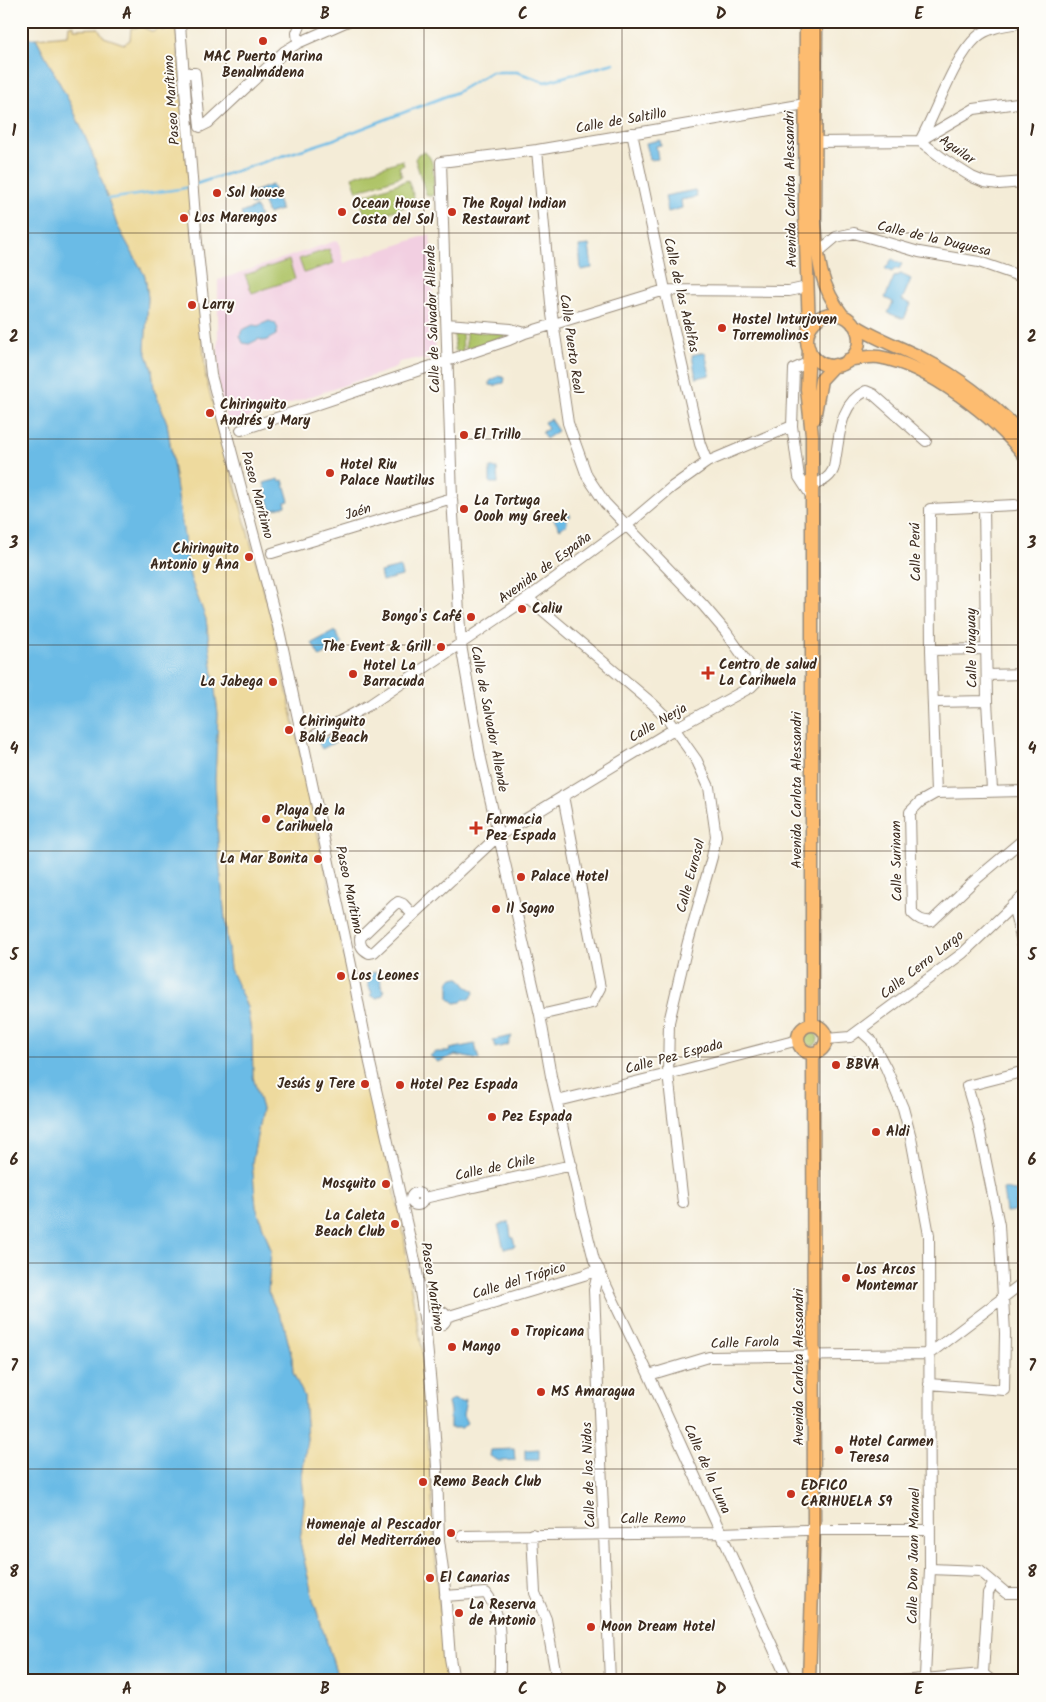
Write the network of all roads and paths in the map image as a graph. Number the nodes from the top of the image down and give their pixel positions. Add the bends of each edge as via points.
1 (178, 21) edge
2 (302, 21) edge
3 (348, 21) edge
4 (806, 21) edge
5 (816, 21) edge
6 (1025, 22) edge
7 (298, 43) junction
8 (811, 48) junction
9 (184, 72) junction
10 (1025, 102) edge
11 (805, 104) junction
12 (632, 133) junction
13 (920, 141) junction
14 (815, 142) junction
15 (536, 150) junction
16 (442, 162) joint
17 (1025, 182) edge
18 (815, 222) junction
19 (836, 237) junction
20 (817, 253) junction
21 (1025, 278) edge
22 (807, 287) junction
23 (665, 290) junction
24 (848, 320) junction
25 (447, 324) junction
26 (554, 324) junction
27 (809, 330) junction
28 (525, 333) junction
29 (809, 349) junction
30 (848, 360) junction
31 (449, 361) junction
32 (807, 362) junction
33 (835, 365) junction
34 (792, 426) junction
35 (241, 430) dead end
36 (812, 436) junction
37 (1025, 437) edge
38 (926, 441) dead end
39 (1025, 456) edge
40 (707, 462) junction
41 (812, 491) junction
42 (452, 498) junction
43 (1015, 505) dead end
44 (984, 506) junction
45 (626, 526) junction
46 (272, 553) dead end
47 (528, 598) junction
48 (460, 645) junction
49 (986, 649) junction
50 (931, 650) junction
51 (1025, 674) edge
52 (987, 675) junction
53 (987, 701) junction
54 (934, 702) junction
55 (674, 729) junction
56 (314, 735) dead end
57 (992, 790) junction
58 (1025, 791) edge
59 (936, 793) junction
60 (563, 796) junction
61 (498, 836) junction
62 (1025, 838) edge
63 (1025, 894) edge
64 (1013, 905) junction
65 (412, 914) junction
66 (1025, 954) edge
67 (540, 1015) junction
68 (812, 1024) junction
69 (860, 1030) junction
70 (826, 1039) junction
71 (798, 1040) junction
72 (813, 1053) junction
73 (1025, 1071) edge
74 (668, 1074) junction
75 (557, 1100) junction
76 (572, 1165) junction
77 (424, 1198) dead end
78 (683, 1203) dead end
79 (599, 1269) junction
80 (1025, 1281) edge
81 (1004, 1298) junction
82 (446, 1317) dead end
83 (929, 1354) junction
84 (814, 1355) junction
85 (649, 1375) junction
86 (929, 1384) junction
87 (814, 1530) junction
88 (929, 1530) junction
89 (605, 1533) junction
90 (721, 1533) junction
91 (532, 1534) junction
92 (462, 1536) dead end
93 (930, 1569) junction
94 (994, 1583) junction
95 (1025, 1593) edge
96 (445, 1596) junction
97 (987, 1677) edge
98 (925, 1678) junction
99 (454, 1681) edge
100 (500, 1681) edge
101 (557, 1681) edge
102 (610, 1681) edge
103 (790, 1681) edge
104 (809, 1681) edge
105 (900, 1681) edge

1 - 9 street, Paseo Marítimo
2 - 7 street via 297,33
3 - 7 street
4 - 8 main road
5 - 8 main road
6 - 13 street via 998,26 978,36 960,60
7 - 9 street via 200,127 195,73
8 - 11 main road, Avenida Carlota Alessandri
8 - 14 main road, Avenida Carlota Alessandri
9 - 96 street, Paseo Marítimo via 211,374 279,630 416,1265 434,1415 438,1528
10 - 13 street via 974,109
11 - 12 street, Calle de Saltillo
11 - 22 main road, Avenida Carlota Alessandri
12 - 15 street, Calle de Saltillo
12 - 23 street, Calle de las Adelfas
13 - 14 street, Aguilar
13 - 17 street, Aguilar via 965,173 984,182
14 - 18 main road, Avenida Carlota Alessandri
15 - 16 street, Calle de Saltillo
15 - 26 street, Calle Puerto Real
16 - 25 street, Calle de Salvador Allende
18 - 19 street via 822,231
18 - 20 main road, Avenida Carlota Alessandri
19 - 20 street
19 - 21 street, Calle de la Duquesa via 854,233 919,252 979,262
20 - 24 main road, Avenida Carlota Alessandri via 825,288
22 - 23 street via 789,291
22 - 27 main road, Avenida Carlota Alessandri
23 - 26 street
23 - 40 street, Calle de las Adelfas via 700,444
24 - 27 main road via 835,314 820,318
24 - 30 main road via 859,339 854,354
24 - 37 main road via 957,379 1002,414
25 - 28 street
25 - 31 street, Calle de Salvador Allende
26 - 28 street
26 - 45 street, Calle Puerto Real via 568,423 587,476
27 - 29 main road
28 - 31 street
29 - 32 main road, Avenida Carlota Alessandri
29 - 33 main road via 819,362
30 - 33 main road
30 - 39 main road via 878,357 920,371 984,413
31 - 35 street
31 - 42 street, Calle de Salvador Allende
32 - 34 street via 794,369
32 - 36 main road, Avenida Carlota Alessandri via 806,388
33 - 36 main road, Avenida Carlota Alessandri via 821,380
34 - 40 street, Avenida de España
34 - 41 street via 799,477
36 - 41 main road, Avenida Carlota Alessandri
38 - 41 street via 866,391 847,408 833,470
40 - 45 street, Avenida de España
41 - 68 main road, Avenida Carlota Alessandri
42 - 46 street, Jaén
42 - 48 street, Calle de Salvador Allende
43 - 44 street, Calle Perú
44 - 49 street, Calle Uruguay
44 - 50 street, Calle Perú via 930,509
45 - 47 street, Avenida de España
45 - 55 street, Calle Nerja via 726,632 755,673 757,681
47 - 48 street, Avenida de España
47 - 55 street, Calle Eurosol via 653,704
48 - 56 street, Avenida de España via 372,704
48 - 61 street, Calle de Salvador Allende
49 - 50 street
49 - 52 street, Calle Uruguay
50 - 54 street, Calle Perú
51 - 52 street
52 - 53 street, Calle Uruguay
53 - 54 street
53 - 57 street, Calle Uruguay
54 - 59 street, Calle Perú
55 - 60 street, Calle Nerja
55 - 74 street, Calle Eurosol via 697,761 709,787 716,836 668,1022
57 - 58 street
57 - 59 street
59 - 62 street, Calle Surinam via 910,812 912,913 918,919 932,920
60 - 61 street, Calle Nerja
60 - 67 street via 600,988 592,1002
61 - 65 street, Calle Nerja
61 - 67 street, Calle de Salvador Allende
63 - 64 street, Calle Cerro Largo
64 - 66 street
64 - 69 street, Calle Cerro Largo via 963,953
65 - 65 street, Calle Nerja via 398,902 360,938 363,950 374,952
67 - 75 street, Calle de Salvador Allende
68 - 70 main road via 822,1029
68 - 71 main road via 803,1028
69 - 70 street, Calle Cerro Largo via 850,1037
69 - 83 street, Calle Don Juan Manuel via 871,1040 886,1068 903,1108 911,1138 929,1235
70 - 72 main road via 822,1049
71 - 72 main road via 804,1050
71 - 74 street, Calle Pez Espada
72 - 84 main road, Avenida Carlota Alessandri
73 - 81 street via 967,1086 999,1224
74 - 75 street, Calle Pez Espada
74 - 78 street, Calle Eurosol
75 - 76 street, Calle de Salvador Allende
76 - 77 street, Calle de Chile
76 - 79 street, Calle de Salvador Allende via 594,1260
79 - 82 street, Calle del Trópico
79 - 85 street, Calle de la Luna
79 - 89 street, Calle de los Nidos via 594,1290
80 - 81 street
81 - 83 street
81 - 86 street via 1004,1390
83 - 84 street, Calle Farola
83 - 86 street, Calle Don Juan Manuel
84 - 85 street, Calle Farola via 709,1357
84 - 87 main road, Avenida Carlota Alessandri
85 - 90 street, Calle de la Luna
86 - 88 street, Calle Don Juan Manuel
87 - 88 street, Calle Remo
87 - 90 street, Calle Remo
87 - 104 main road, Avenida Carlota Alessandri
88 - 93 street, Calle Don Juan Manuel
89 - 90 street, Calle Remo
89 - 91 street, Calle Remo
89 - 102 street, Calle de los Nidos
90 - 103 street, Calle de la Luna
91 - 92 street, Calle Remo
91 - 101 street via 535,1593 546,1619
93 - 94 street via 980,1572
93 - 98 street, Calle Don Juan Manuel
94 - 95 street via 1006,1593
94 - 97 street via 988,1593
96 - 99 street, Paseo Marítimo
96 - 100 street via 486,1593 492,1601 498,1618
97 - 98 street
98 - 105 street

